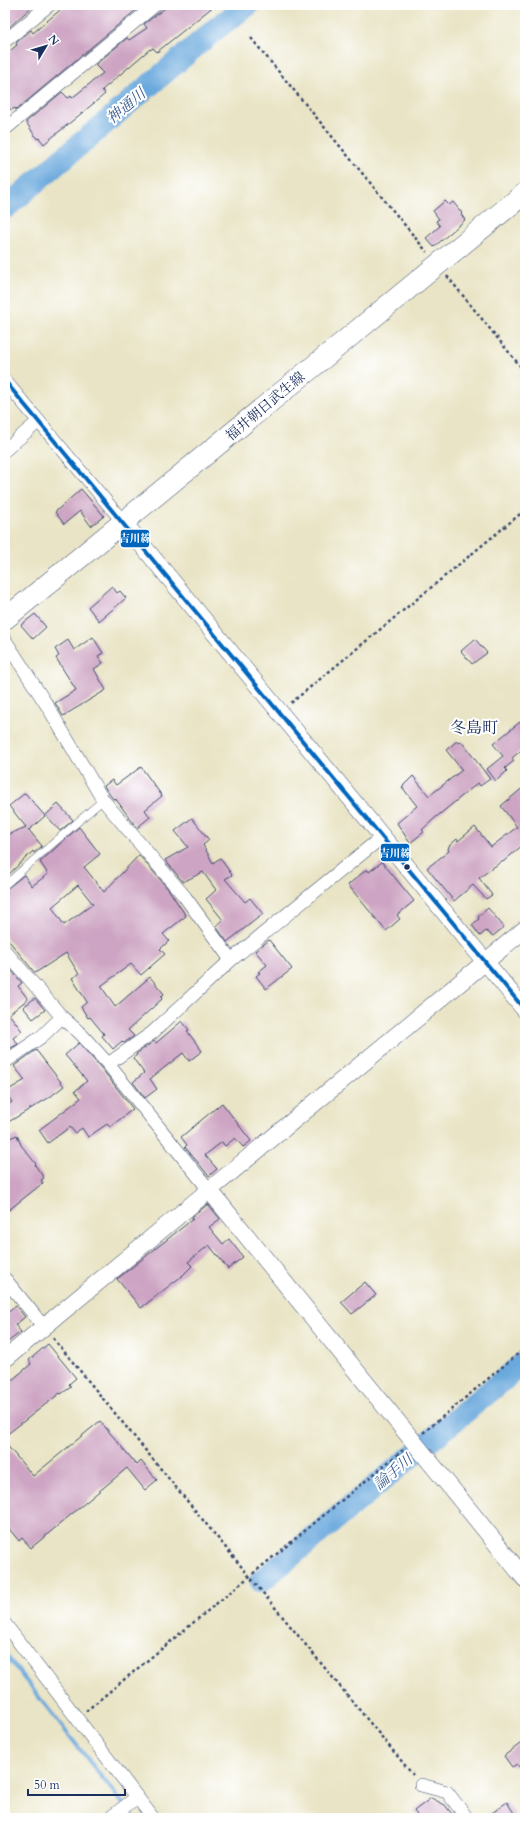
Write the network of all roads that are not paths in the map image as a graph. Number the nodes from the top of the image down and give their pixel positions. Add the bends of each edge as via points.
1 (49, 5) edge
2 (155, 5) edge
3 (5, 41) edge
4 (5, 129) edge
5 (525, 193) edge
6 (5, 381) edge
7 (39, 421) junction
8 (5, 450) edge
9 (124, 522) junction
10 (5, 619) edge
11 (5, 640) edge
12 (103, 800) junction
13 (382, 837) junction
14 (5, 885) edge
15 (525, 929) edge
16 (5, 950) edge
17 (231, 960) junction
18 (485, 962) junction
19 (525, 1010) edge
20 (62, 1017) junction
21 (5, 1062) edge
22 (108, 1064) junction
23 (210, 1191) junction
24 (5, 1279) edge
25 (44, 1327) junction
26 (5, 1359) edge
27 (525, 1579) edge
28 (5, 1624) edge
29 (421, 1785) road end
30 (134, 1799) junction
31 (115, 1814) edge
32 (525, 1816) edge
33 (153, 1818) edge
34 (467, 1818) edge
35 (522, 1818) edge

1 - 3 street
2 - 4 street
5 - 9 main road, 福井朝日武生線
6 - 7 street
7 - 8 street
7 - 9 street
9 - 10 main road, 福井朝日武生線
9 - 13 street
11 - 12 street
12 - 14 lane
12 - 17 street via 185,897
13 - 17 street
13 - 18 street
15 - 18 street
16 - 20 street
17 - 22 street via 152,1033
18 - 19 street
18 - 23 street
20 - 21 street via 41,1037
20 - 22 street
22 - 23 street
23 - 25 street
23 - 27 street
24 - 25 street
25 - 26 street
28 - 30 street via 78,1718
29 - 34 street via 447,1792
30 - 31 street
30 - 33 street
32 - 35 lane

